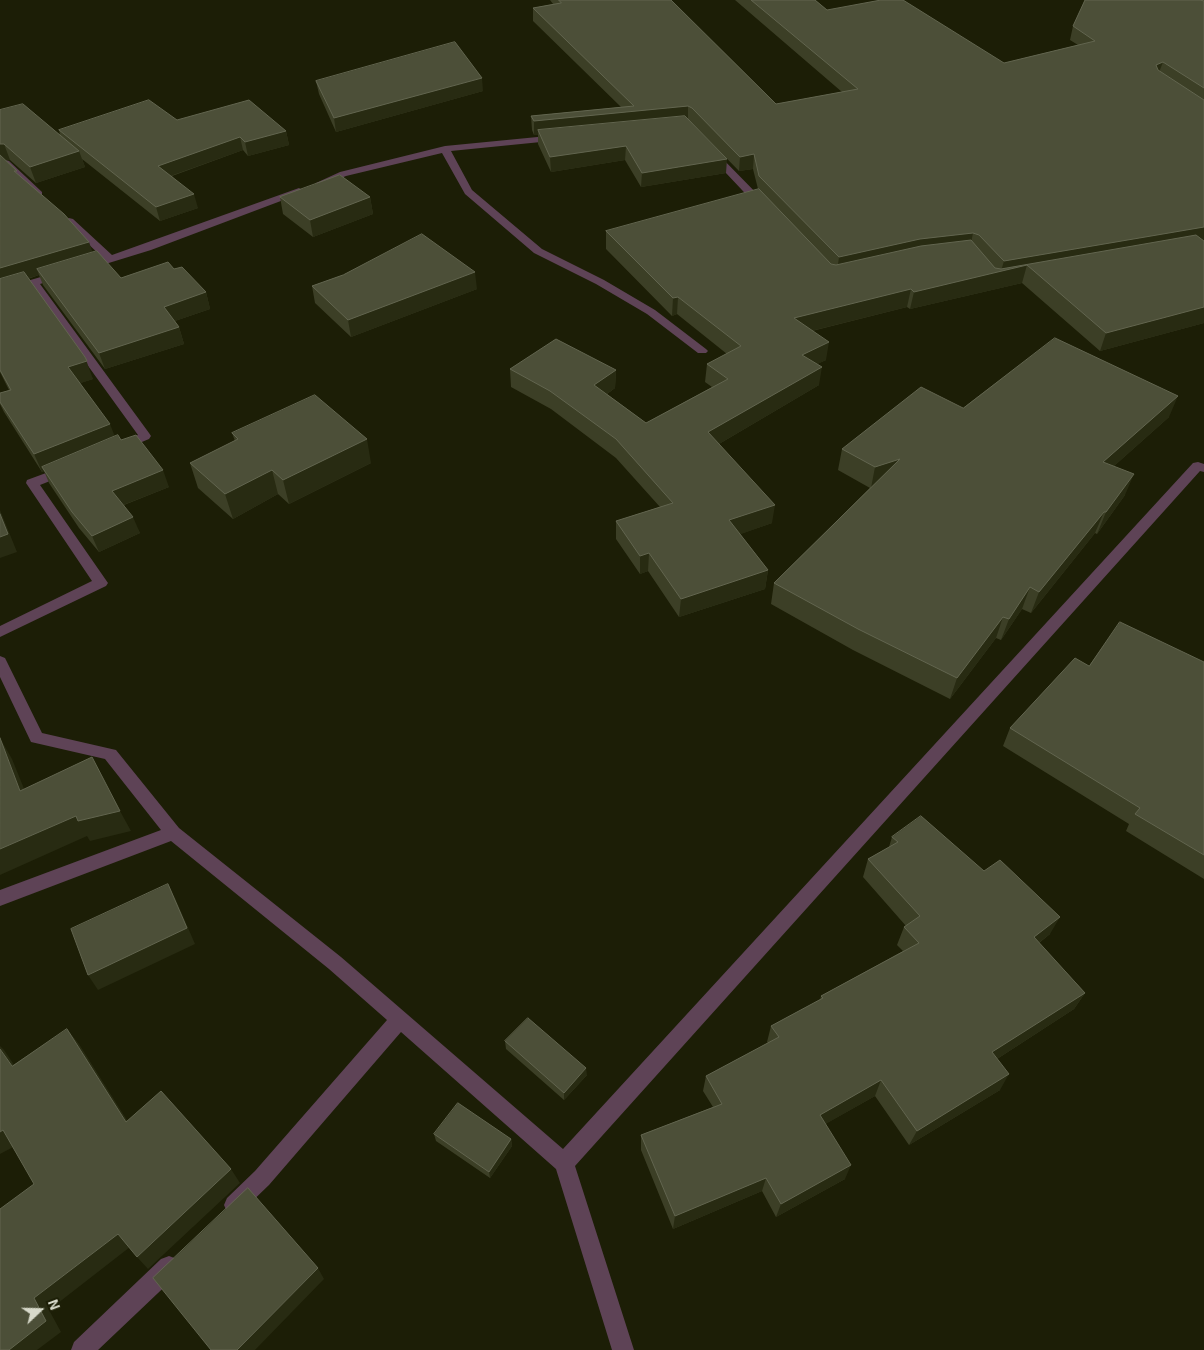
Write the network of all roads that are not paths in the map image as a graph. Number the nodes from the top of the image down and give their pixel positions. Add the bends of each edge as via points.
1 (571, 136) edge
2 (705, 145) edge
3 (445, 149) junction
4 (0, 165) edge
5 (48, 203) edge
6 (772, 215) edge
7 (63, 216) edge
8 (110, 260) junction
9 (34, 283) junction
10 (0, 293) edge
11 (702, 351) dead end
12 (110, 451) edge
13 (75, 465) edge
14 (1204, 468) edge
15 (0, 632) edge
16 (0, 662) edge
17 (173, 833) junction
18 (0, 898) edge
19 (400, 1020) junction
20 (564, 1163) junction
21 (220, 1219) edge
22 (184, 1252) edge
23 (82, 1350) edge
24 (623, 1350) edge

1 - 3 street
2 - 6 street
3 - 8 street via 344,174
3 - 11 street via 468,192 538,251 650,312
4 - 5 street via 6,164
7 - 8 street
8 - 9 street
9 - 10 street
9 - 12 street via 145,436
13 - 15 street via 32,484 101,583
14 - 20 street via 1198,466
16 - 17 street via 37,738 110,754
17 - 18 street
17 - 19 street via 335,963
19 - 20 street
19 - 21 street via 262,1178
20 - 24 street
22 - 23 street

